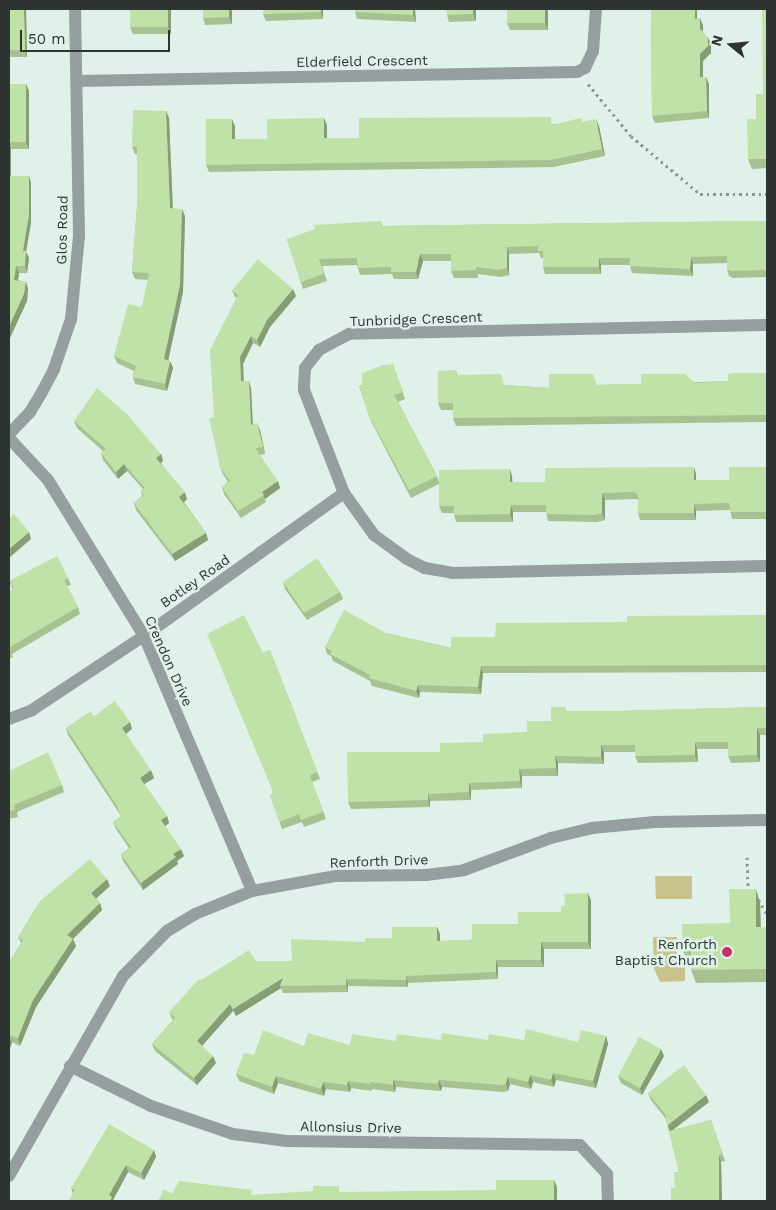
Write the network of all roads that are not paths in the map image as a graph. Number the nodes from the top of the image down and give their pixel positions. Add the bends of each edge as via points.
1 (75, 9) edge
2 (596, 9) edge
3 (77, 81) junction
4 (767, 325) edge
5 (9, 436) edge
6 (344, 494) junction
7 (767, 566) edge
8 (144, 636) junction
9 (9, 719) edge
10 (767, 820) edge
11 (252, 891) junction
12 (70, 1066) junction
13 (9, 1176) edge
14 (608, 1201) edge

1 - 3 street, Glos Road
2 - 3 street, Elderfield Crescent via 593,51 585,68 577,72
3 - 5 street, Glos Road via 79,236 71,319 54,370 30,412
4 - 6 street, Tunbridge Crescent via 349,334 319,350 305,368 304,390
5 - 8 street, Crendon Drive via 48,480
6 - 7 street, Tunbridge Crescent via 374,535 425,568 452,573
6 - 8 street, Botley Road
8 - 9 street, Botley Road via 32,710
8 - 11 street, Crendon Drive
10 - 11 street, Renforth Drive via 655,822 592,828 551,838 464,870 426,875 335,876
11 - 12 street, Renforth Drive via 195,914 167,931 146,950 123,976
12 - 13 street, Renforth Drive
12 - 14 street, Allonsius Drive via 151,1106 234,1134 286,1141 580,1145 607,1174

